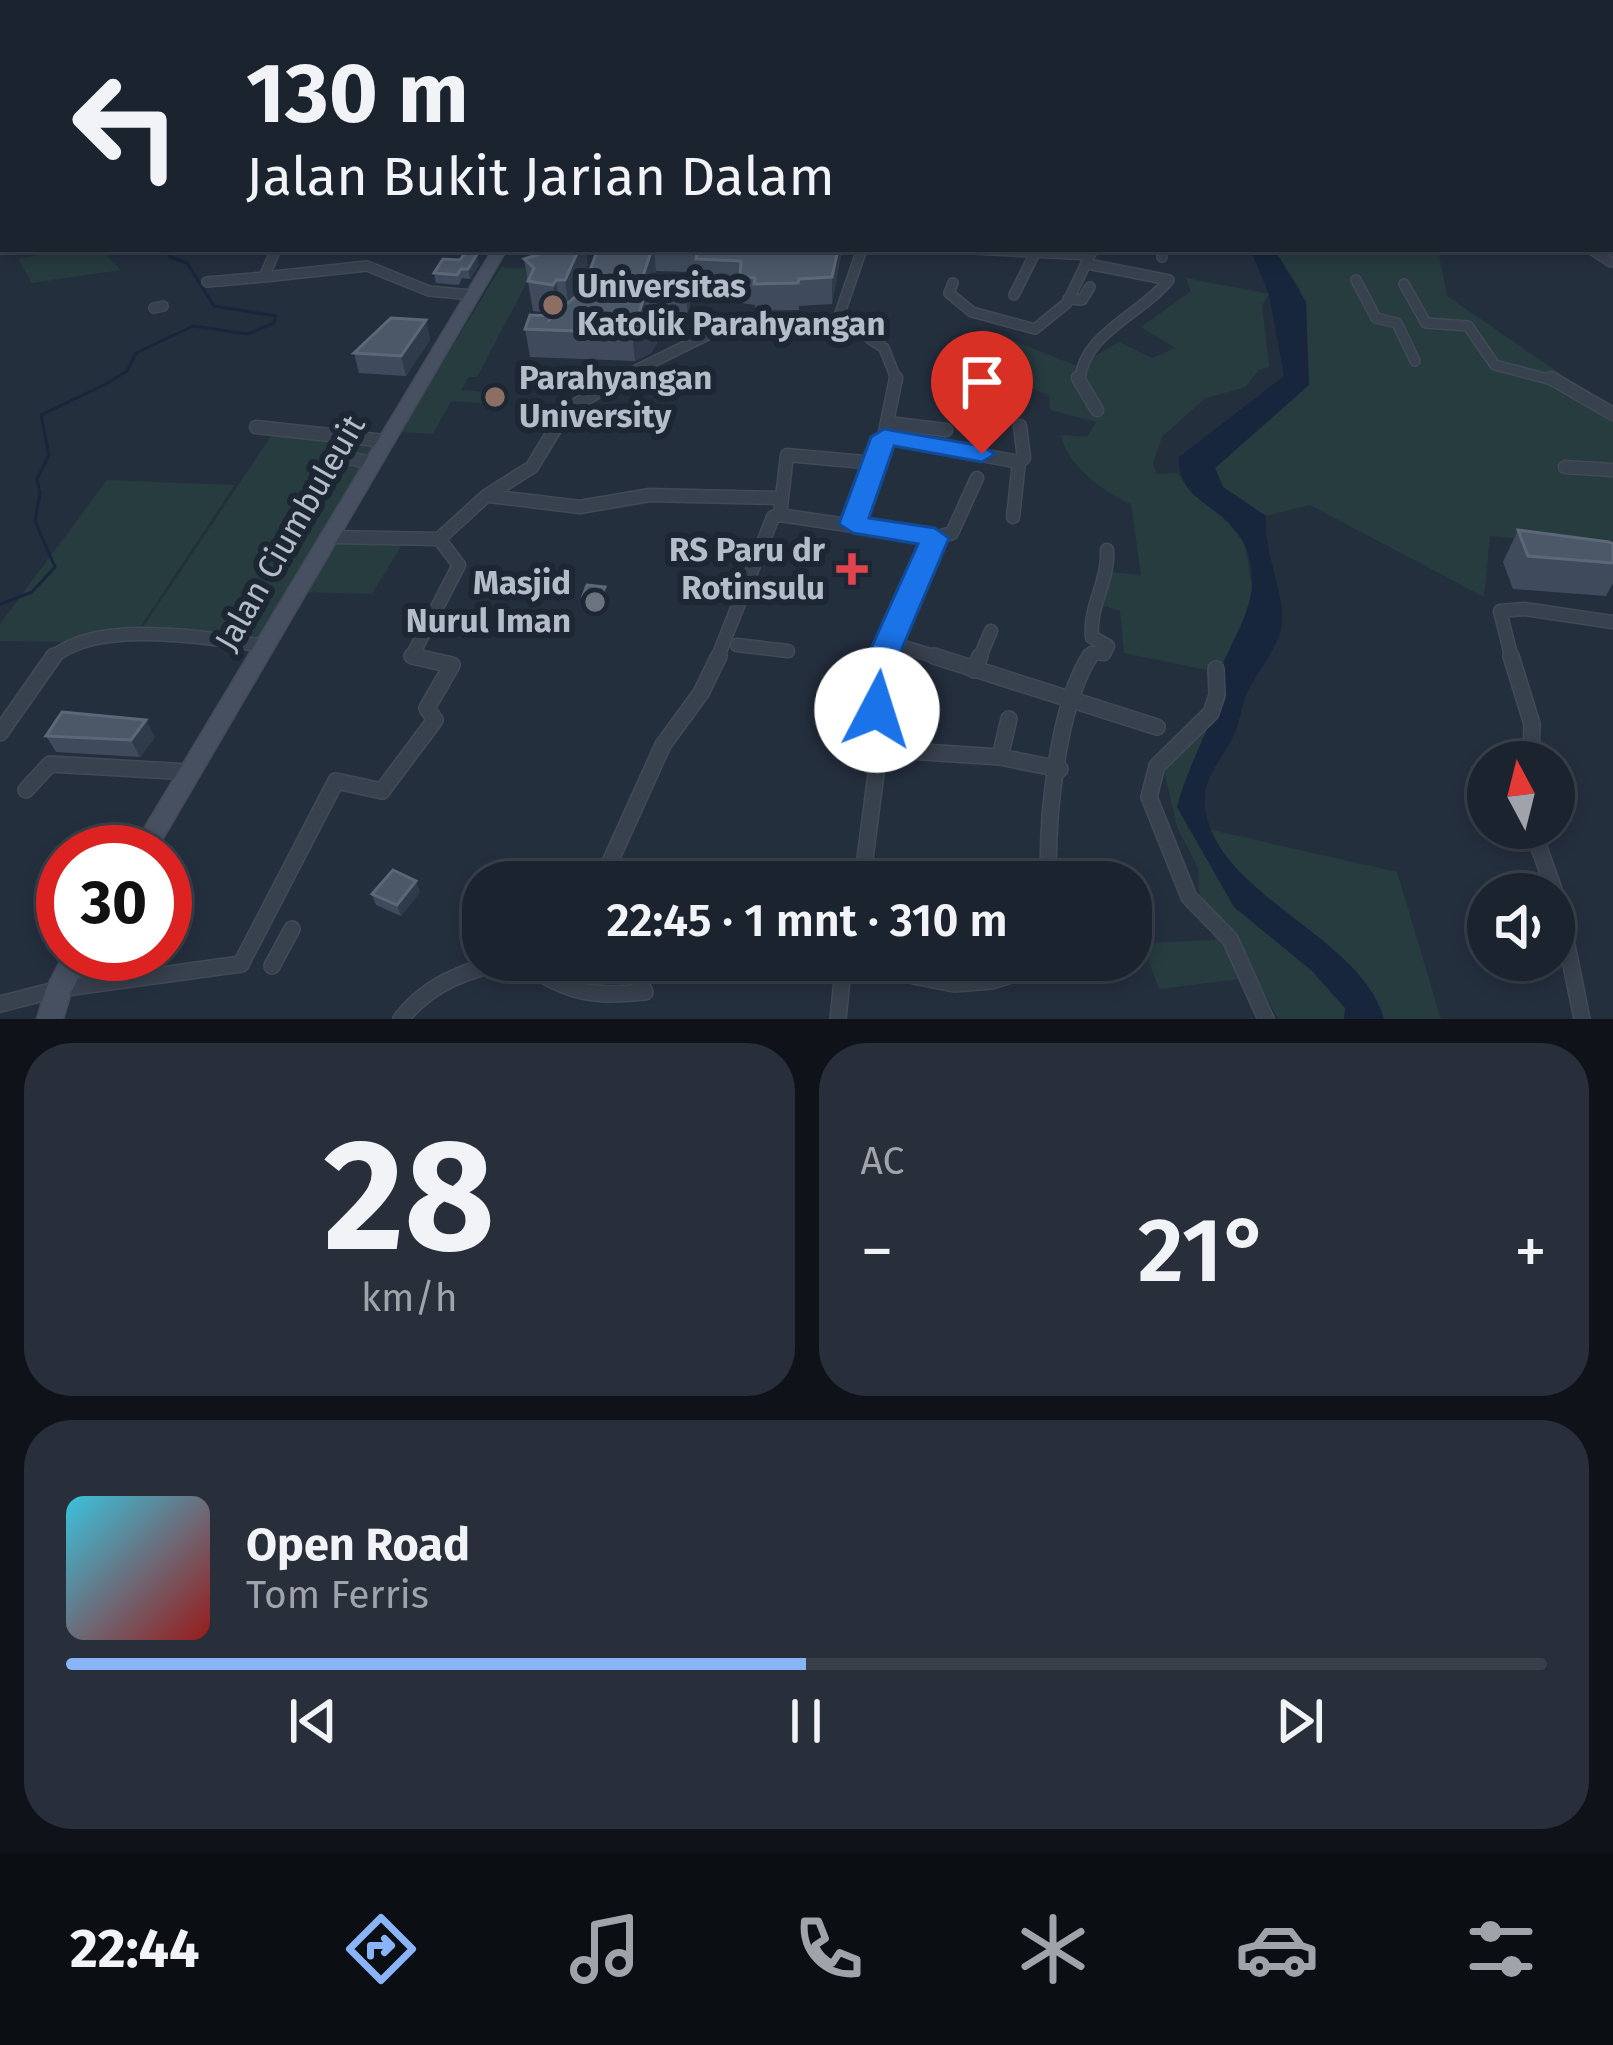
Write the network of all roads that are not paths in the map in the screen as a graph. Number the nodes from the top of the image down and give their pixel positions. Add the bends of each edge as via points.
1 (275, 252) edge
2 (498, 252) edge
3 (861, 252) edge
4 (1029, 252) edge
5 (1090, 256) edge
6 (264, 277) junction
7 (1356, 280) dead end
8 (207, 282) dead end
9 (952, 283) dead end
10 (1404, 284) dead end
11 (1090, 287) dead end
12 (472, 295) junction
13 (1014, 295) dead end
14 (1054, 297) dead end
15 (1068, 301) junction
16 (837, 322) junction
17 (1396, 323) junction
18 (1426, 323) junction
19 (1415, 361) dead end
20 (1096, 410) dead end
21 (1613, 414) edge
22 (1020, 427) dead end
23 (256, 428) dead end
24 (886, 430) junction
25 (946, 430) dead end
26 (355, 440) junction
27 (385, 441) junction
28 (1019, 462) junction
29 (372, 463) junction
30 (875, 463) junction
31 (1565, 467) dead end
32 (1613, 470) edge
33 (977, 478) dead end
34 (486, 496) junction
35 (780, 498) junction
36 (780, 515) junction
37 (1013, 517) dead end
38 (853, 524) junction
39 (330, 537) junction
40 (935, 538) junction
41 (439, 539) junction
42 (1107, 550) dead end
43 (1613, 622) edge
44 (991, 631) dead end
45 (886, 642) junction
46 (737, 645) dead end
47 (266, 646) junction
48 (788, 651) dead end
49 (1216, 669) dead end
50 (974, 670) junction
51 (1071, 696) junction
52 (1009, 719) dead end
53 (1157, 727) dead end
54 (0, 734) edge
55 (1534, 741) edge
56 (878, 749) junction
57 (1000, 757) junction
58 (1060, 769) junction
59 (192, 772) junction
60 (26, 790) dead end
61 (159, 825) edge
62 (1539, 849) edge
63 (610, 861) edge
64 (865, 861) edge
65 (1049, 861) edge
66 (292, 928) dead end
67 (272, 966) dead end
68 (462, 975) edge
69 (63, 981) edge
70 (554, 981) edge
71 (639, 981) edge
72 (844, 981) edge
73 (940, 981) edge
74 (992, 981) edge
75 (58, 989) junction
76 (0, 1004) edge
77 (844, 1017) edge
78 (50, 1019) edge
79 (400, 1019) edge
80 (1266, 1019) edge
81 (1584, 1019) edge

1 - 6 street
2 - 12 main road, Jalan Ciumbuleuit
3 - 16 street
4 - 5 street
4 - 13 street
5 - 15 street
5 - 20 street via 1169,280 1148,306 1093,339 1078,379
6 - 8 street
6 - 12 street via 368,266 429,291
7 - 17 street via 1376,318
9 - 15 street via 949,293 960,306 1023,329 1042,325
10 - 18 street
11 - 15 street via 1082,301
12 - 27 main road, Jalan Ciumbuleuit
14 - 15 street
16 - 24 street via 868,335 892,359 897,379
16 - 34 street via 760,317 707,331 581,398 537,462
17 - 18 street
17 - 19 street
18 - 21 street via 1468,326 1495,365 1546,375
22 - 28 street
23 - 26 street
24 - 25 street
24 - 28 street
24 - 30 street
26 - 27 street
26 - 29 street via 344,457
27 - 29 main road, Jalan Ciumbuleuit
28 - 37 street
29 - 39 main road, Jalan Ciumbuleuit
30 - 35 street via 788,455
30 - 38 street
31 - 32 street
33 - 40 street via 952,533
34 - 35 street via 591,507 650,495
34 - 41 street
35 - 36 street
36 - 38 street
36 - 63 street via 766,532 706,684 663,745
38 - 40 street
39 - 41 street
39 - 47 main road, Jalan Ciumbuleuit
40 - 45 street
41 - 75 street via 459,565 412,652 452,664 427,708 435,720 382,791 336,781 241,964
42 - 51 street via 1089,617 1091,635 1107,641 1106,652 1087,656
43 - 55 street via 1524,609 1498,614
44 - 50 street
45 - 50 street
45 - 56 street via 870,686
46 - 48 street
47 - 54 street via 145,636 74,643 61,649
47 - 59 main road, Jalan Ciumbuleuit
49 - 80 street via 1216,701 1204,723 1158,761 1149,797 1189,897 1230,938
50 - 51 street
51 - 53 street
51 - 58 street
52 - 57 street
56 - 57 street
56 - 64 street
57 - 58 street
58 - 65 street
59 - 60 street via 50,764
59 - 61 main road, Jalan Ciumbuleuit
62 - 81 street
66 - 67 street
68 - 79 street via 420,996
69 - 75 main road
70 - 71 street via 607,997 645,992
72 - 77 street
73 - 74 street
75 - 76 street
75 - 78 main road

